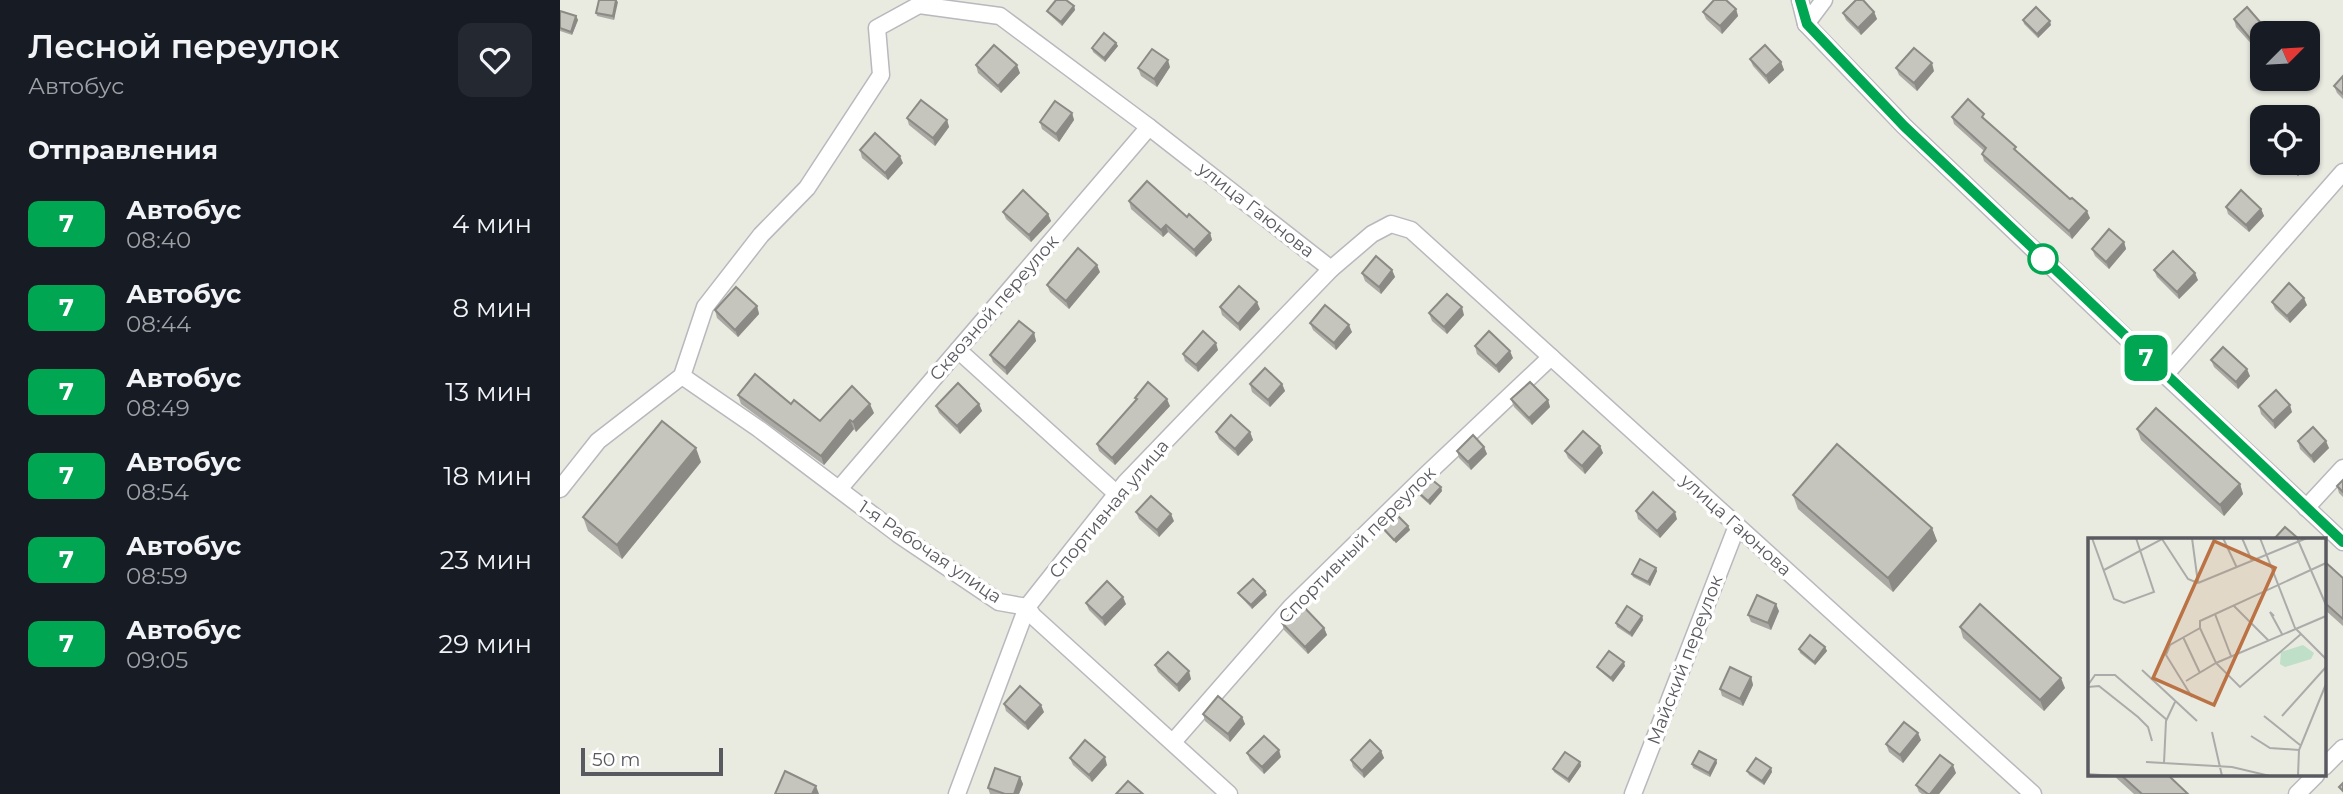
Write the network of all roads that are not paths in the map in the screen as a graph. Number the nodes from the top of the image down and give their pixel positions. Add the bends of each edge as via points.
1 (1800, 0) edge
2 (1824, 0) edge
3 (1807, 24) junction
4 (1149, 127) junction
5 (2343, 172) edge
6 (1331, 269) junction
7 (958, 350) junction
8 (1551, 357) junction
9 (2165, 375) junction
10 (682, 376) junction
11 (2343, 468) edge
12 (560, 489) edge
13 (839, 489) junction
14 (1117, 494) junction
15 (2306, 509) junction
16 (1737, 526) junction
17 (2343, 542) edge
18 (1027, 607) junction
19 (1172, 742) junction
20 (2343, 748) edge
21 (2326, 765) edge
22 (2315, 776) edge
23 (957, 794) edge
24 (1229, 794) edge
25 (1633, 794) edge
26 (2033, 794) edge
27 (2297, 794) edge

1 - 3 street
2 - 3 street
3 - 9 street via 1904,126
4 - 6 street, улица Гаюнова
4 - 7 street, Сквозной переулок
4 - 10 street, улица Гаюнова via 1000,16 919,5 877,28 881,75 807,188 761,235 705,307
5 - 9 street
6 - 8 street, улица Гаюнова via 1391,224 1411,230
6 - 14 street, Спортивная улица
7 - 13 street, Сквозной переулок
7 - 14 street
8 - 16 street, улица Гаюнова
8 - 19 street, Спортивный переулок via 1291,607
9 - 15 street
10 - 12 street via 598,441
10 - 13 street, 1-я Рабочая улица
11 - 15 street
13 - 18 street, 1-я Рабочая улица via 999,603
14 - 18 street, Спортивная улица
15 - 17 street
16 - 25 street, Майский переулок
16 - 26 street, улица Гаюнова
18 - 19 street
18 - 23 street, Спортивная улица
19 - 24 street
20 - 21 street
22 - 27 street

